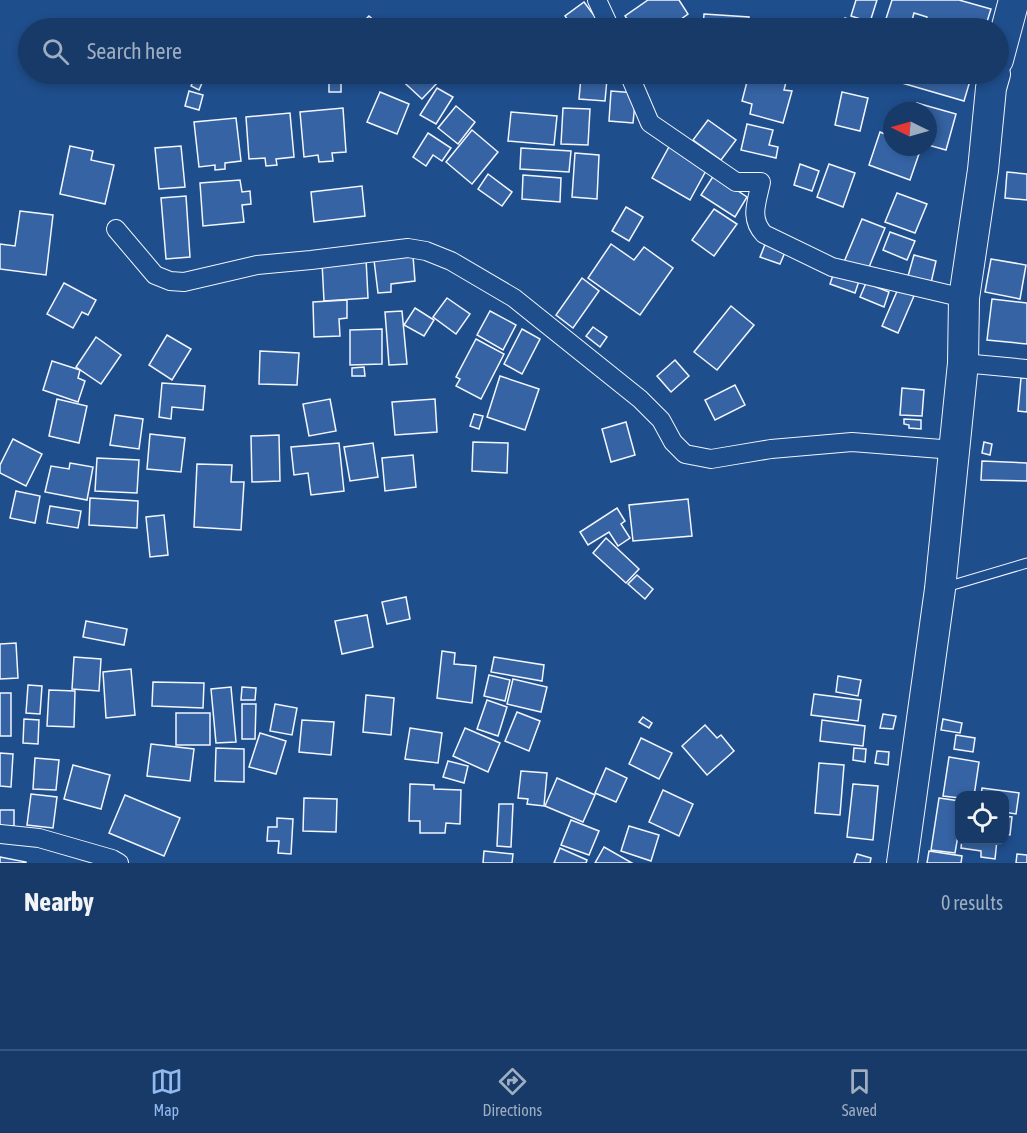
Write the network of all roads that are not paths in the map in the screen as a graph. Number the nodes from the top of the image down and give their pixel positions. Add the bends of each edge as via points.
1 (597, 0) edge
2 (1014, 0) edge
3 (605, 18) edge
4 (1009, 20) edge
5 (633, 84) edge
6 (992, 84) edge
7 (116, 229) dead end
8 (964, 298) junction
9 (963, 363) junction
10 (1027, 369) edge
11 (954, 450) junction
12 (1027, 563) edge
13 (940, 589) junction
14 (0, 834) edge
15 (119, 863) edge
16 (902, 863) edge

1 - 3 street
2 - 4 main road
5 - 8 street via 650,123 736,182 761,182 755,212 756,226 764,234 832,267
6 - 8 main road
7 - 11 street via 155,274 184,282 257,265 408,248 426,251 514,298 640,399 685,454 711,459 852,442
8 - 9 main road
9 - 10 street
9 - 11 main road
11 - 13 main road
12 - 13 lane
13 - 16 main road
14 - 15 street via 39,838

